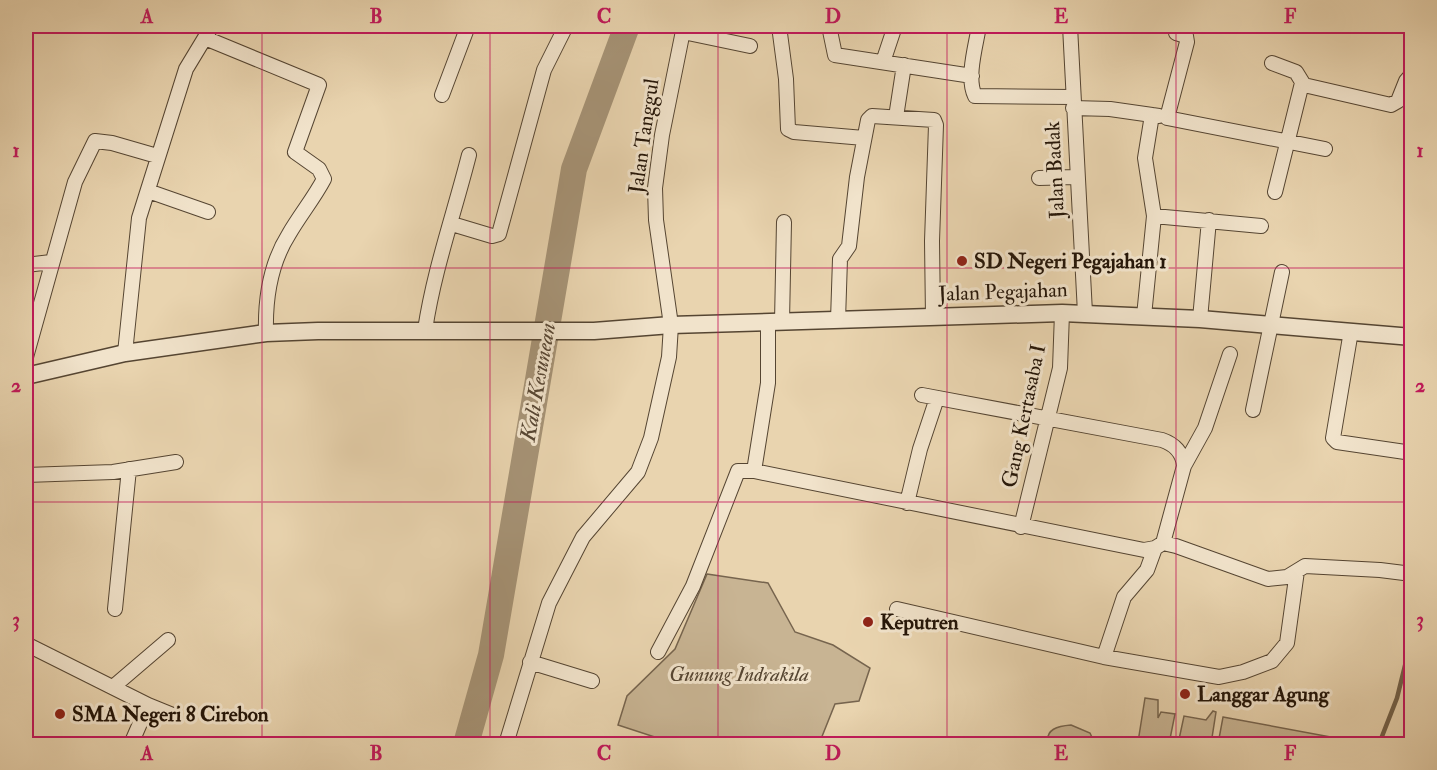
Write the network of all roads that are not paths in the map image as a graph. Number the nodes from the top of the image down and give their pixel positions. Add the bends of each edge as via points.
1 (468, 26) edge
2 (566, 26) edge
3 (779, 26) edge
4 (829, 26) edge
5 (895, 26) edge
6 (979, 26) edge
7 (1070, 26) edge
8 (1177, 26) edge
9 (683, 29) edge
10 (209, 32) edge
11 (750, 46) dead end
12 (884, 62) junction
13 (1272, 63) dead end
14 (904, 65) junction
15 (1412, 74) edge
16 (972, 76) junction
17 (1302, 83) junction
18 (442, 95) dead end
19 (1073, 102) junction
20 (1152, 115) junction
21 (896, 117) junction
22 (1167, 118) junction
23 (864, 138) junction
24 (1287, 142) junction
25 (1325, 149) dead end
26 (469, 155) dead end
27 (158, 156) junction
28 (1076, 177) junction
29 (1039, 178) dead end
30 (148, 191) junction
31 (1275, 192) dead end
32 (208, 212) dead end
33 (1154, 216) junction
34 (1209, 220) junction
35 (784, 222) dead end
36 (452, 224) junction
37 (1261, 226) dead end
38 (51, 262) junction
39 (26, 266) edge
40 (1282, 272) dead end
41 (1062, 313) junction
42 (1085, 313) junction
43 (1144, 316) junction
44 (933, 317) junction
45 (1200, 319) junction
46 (838, 320) junction
47 (775, 323) junction
48 (671, 325) junction
49 (1270, 325) junction
50 (425, 330) junction
51 (1351, 331) junction
52 (266, 333) junction
53 (1412, 337) edge
54 (125, 352) junction
55 (1230, 354) dead end
56 (26, 357) edge
57 (26, 376) edge
58 (922, 395) dead end
59 (937, 398) junction
60 (1252, 410) dead end
61 (1048, 419) junction
62 (1412, 453) edge
63 (176, 462) dead end
64 (1184, 466) junction
65 (129, 469) junction
66 (754, 471) junction
67 (26, 475) edge
68 (907, 503) junction
69 (1021, 527) junction
70 (1159, 546) junction
71 (1297, 571) junction
72 (1405, 573) edge
73 (115, 609) dead end
74 (897, 609) dead end
75 (168, 640) dead end
76 (26, 644) edge
77 (658, 652) dead end
78 (1104, 657) junction
79 (530, 662) junction
80 (592, 681) dead end
81 (113, 687) junction
82 (148, 705) junction
83 (175, 716) dead end
84 (131, 744) edge
85 (506, 744) edge

1 - 18 street
2 - 36 street via 544,70 499,234 492,236
3 - 23 street via 788,129
4 - 12 street via 835,55
5 - 12 street
6 - 16 street
7 - 19 street, Jalan Badak
8 - 22 street via 1175,32 1186,36 1187,42
9 - 11 street
9 - 48 street, Jalan Tanggul via 655,188
10 - 27 street via 186,69
10 - 52 street via 319,85 295,152 319,169 324,179 274,264 266,304
12 - 14 street
13 - 17 street via 1296,72
14 - 16 street
14 - 21 street
15 - 17 street via 1398,101 1391,105
16 - 19 street via 974,93 980,98
17 - 24 street
19 - 20 street
19 - 28 street, Jalan Badak
20 - 22 street
20 - 33 street via 1145,158
21 - 23 street via 870,116
21 - 44 street via 934,120 936,124
22 - 24 street
23 - 46 street via 849,246 840,259
24 - 25 street
24 - 31 street
26 - 36 street
27 - 30 street
27 - 38 street via 95,141 77,176
28 - 29 street
28 - 42 street, Jalan Badak
30 - 32 street
30 - 54 street via 135,249
33 - 34 street
33 - 43 street
34 - 37 street
34 - 45 street
35 - 47 street
36 - 50 street via 440,258
38 - 39 street
38 - 56 street
40 - 49 street
41 - 42 street, Jalan Pegajahan
41 - 44 street, Jalan Pegajahan
41 - 61 street, Gang Kertasaba I via 1060,368
42 - 43 street, Jalan Pegajahan
43 - 45 street, Jalan Pegajahan
44 - 46 street, Jalan Pegajahan
45 - 49 street, Jalan Pegajahan
46 - 47 street, Jalan Pegajahan
47 - 48 street, Jalan Pegajahan
47 - 66 street
48 - 50 street, Jalan Pegajahan via 594,331
48 - 79 street, Jalan Tanggul via 663,385 644,461 569,560 543,614
49 - 51 street, Jalan Pegajahan
49 - 60 street
50 - 52 street, Jalan Pegajahan
51 - 53 street, Jalan Pegajahan
51 - 62 street via 1333,438 1337,442
52 - 54 street, Jalan Pegajahan
54 - 57 street, Jalan Pegajahan
55 - 64 street via 1205,428
58 - 59 street
59 - 61 street
59 - 68 street
61 - 64 street via 1162,440 1181,454
61 - 69 street, Gang Kertasaba I
63 - 65 street
64 - 70 street
65 - 67 street
65 - 73 street
66 - 68 street
66 - 77 street via 738,471 693,586
68 - 69 street
69 - 70 street via 1144,550
70 - 71 street via 1268,579 1280,579
70 - 78 street via 1147,570 1124,597
71 - 72 street via 1305,566
71 - 78 street via 1287,644 1281,654 1262,666 1219,677
74 - 78 street
75 - 81 street
76 - 81 street
79 - 80 street
79 - 85 street, Jalan Tanggul
81 - 82 street
82 - 83 street
82 - 84 street

